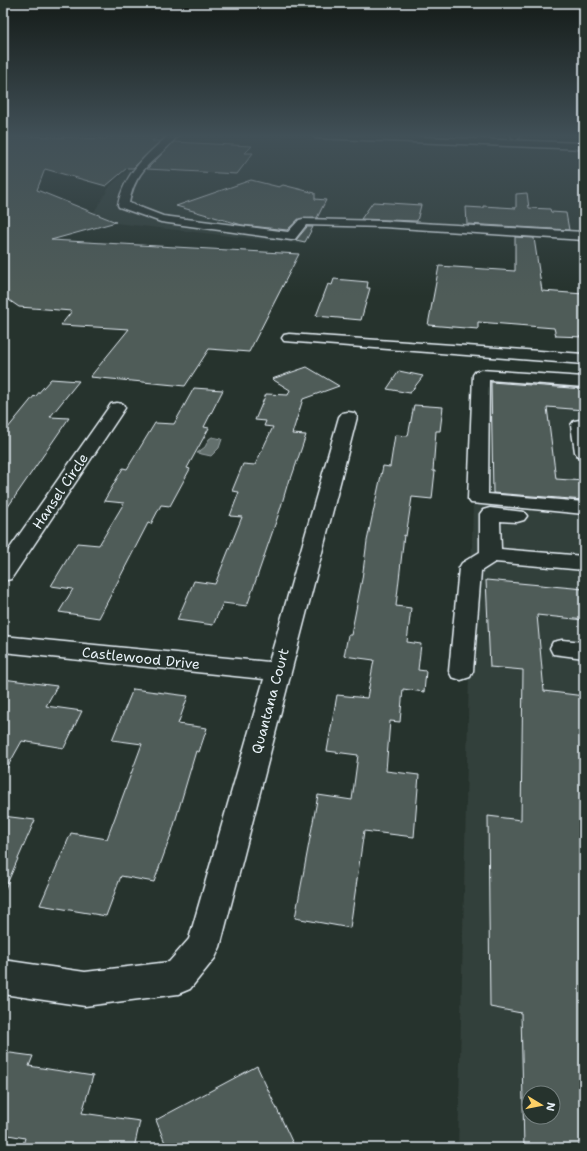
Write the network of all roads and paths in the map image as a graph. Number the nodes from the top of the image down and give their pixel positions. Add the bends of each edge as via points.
1 (127, 189) edge
2 (584, 236) edge
3 (289, 338) dead end
4 (584, 359) edge
5 (584, 382) edge
6 (117, 408) dead end
7 (348, 417) dead end
8 (584, 425) edge
9 (584, 452) edge
10 (584, 508) edge
11 (584, 523) edge
12 (490, 555) junction
13 (584, 563) edge
14 (3, 574) edge
15 (3, 644) edge
16 (461, 671) dead end
17 (278, 672) junction
18 (3, 977) edge

1 - 2 street via 124,205 161,219 291,236 303,222
3 - 4 street
5 - 10 street via 480,375 478,499
6 - 14 street, Hansel Circle
7 - 17 street, Quantana Court
8 - 9 street via 580,425
11 - 12 street via 490,514
12 - 13 street
12 - 16 street via 470,568
15 - 17 street, Castlewood Drive
17 - 18 street, Quantana Court via 203,947 178,977 85,989

